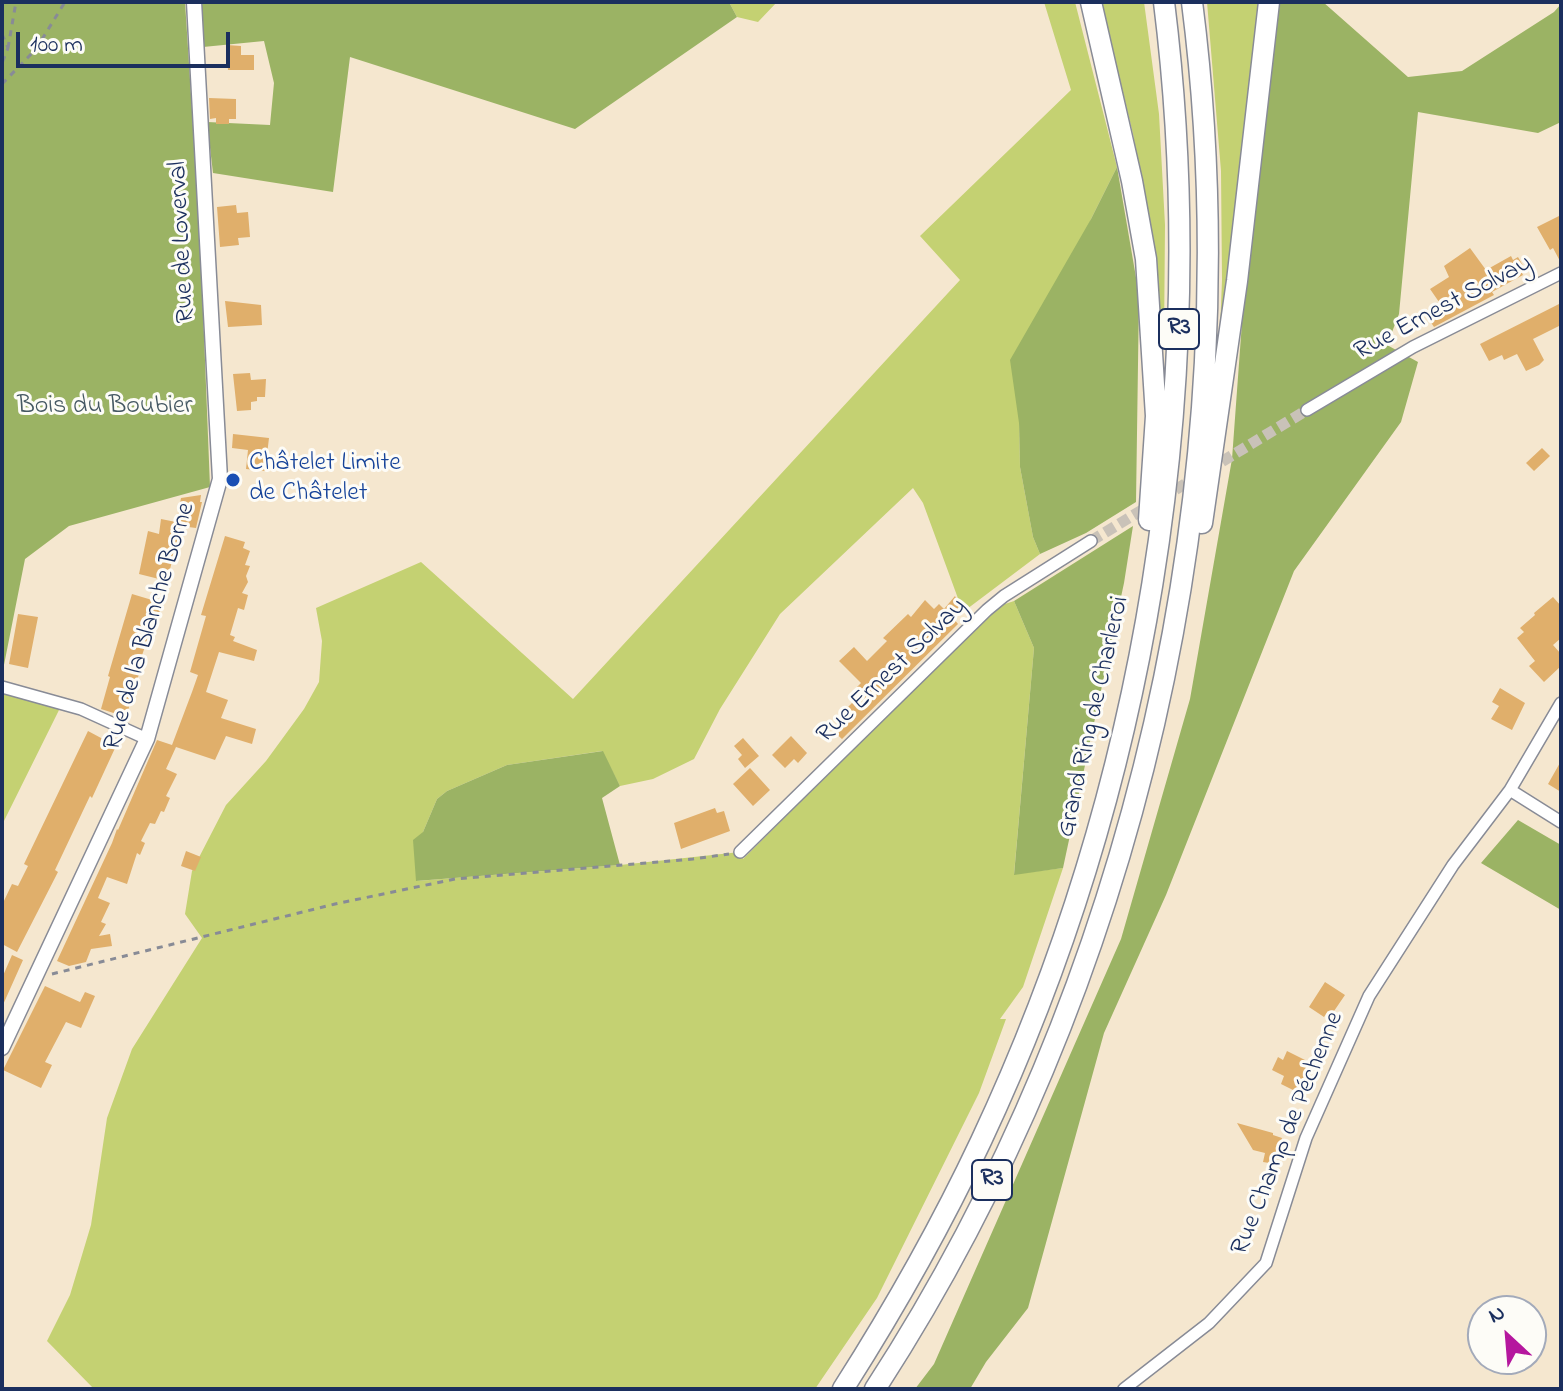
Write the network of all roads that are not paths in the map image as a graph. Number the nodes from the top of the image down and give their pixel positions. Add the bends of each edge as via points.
1 (194, 2) edge
2 (1091, 2) edge
3 (1164, 2) edge
4 (1192, 2) edge
5 (1269, 2) edge
6 (1561, 273) edge
7 (1307, 410) tunnel mouth
8 (220, 479) joint
9 (1091, 541) tunnel mouth
10 (1184, 562) junction
11 (1141, 655) junction
12 (2, 687) edge
13 (1561, 703) edge
14 (147, 739) junction
15 (1510, 790) junction
16 (1561, 822) edge
17 (740, 852) road end
18 (3, 1043) edge
19 (1132, 1387) edge
20 (843, 1389) edge
21 (875, 1389) edge

1 - 8 street, Rue de Loverval
2 - 11 highway via 1146,259 1156,416 1137,603
3 - 11 highway, Grand Ring de Charleroi / R3 via 1176,129 1178,333 1171,440
4 - 10 highway, R3 via 1204,124 1207,233 1198,443
5 - 10 highway via 1201,534
6 - 7 street, Rue Ernest Solvay via 1413,347
8 - 14 street, Rue de la Blanche Borne
9 - 17 street, Rue Ernest Solvay via 987,610
10 - 21 highway, R3 via 1148,753 1085,960 1004,1156 954,1257
11 - 20 highway, Grand Ring de Charleroi / R3 via 1091,848 1060,950 1021,1050 929,1243
12 - 14 street via 81,709
13 - 15 street, Rue Champ de Péchenne
14 - 18 street, Rue de la Blanche Borne
15 - 16 street
15 - 19 street, Rue Champ de Péchenne via 1453,865 1369,996 1306,1138 1266,1263 1209,1323

